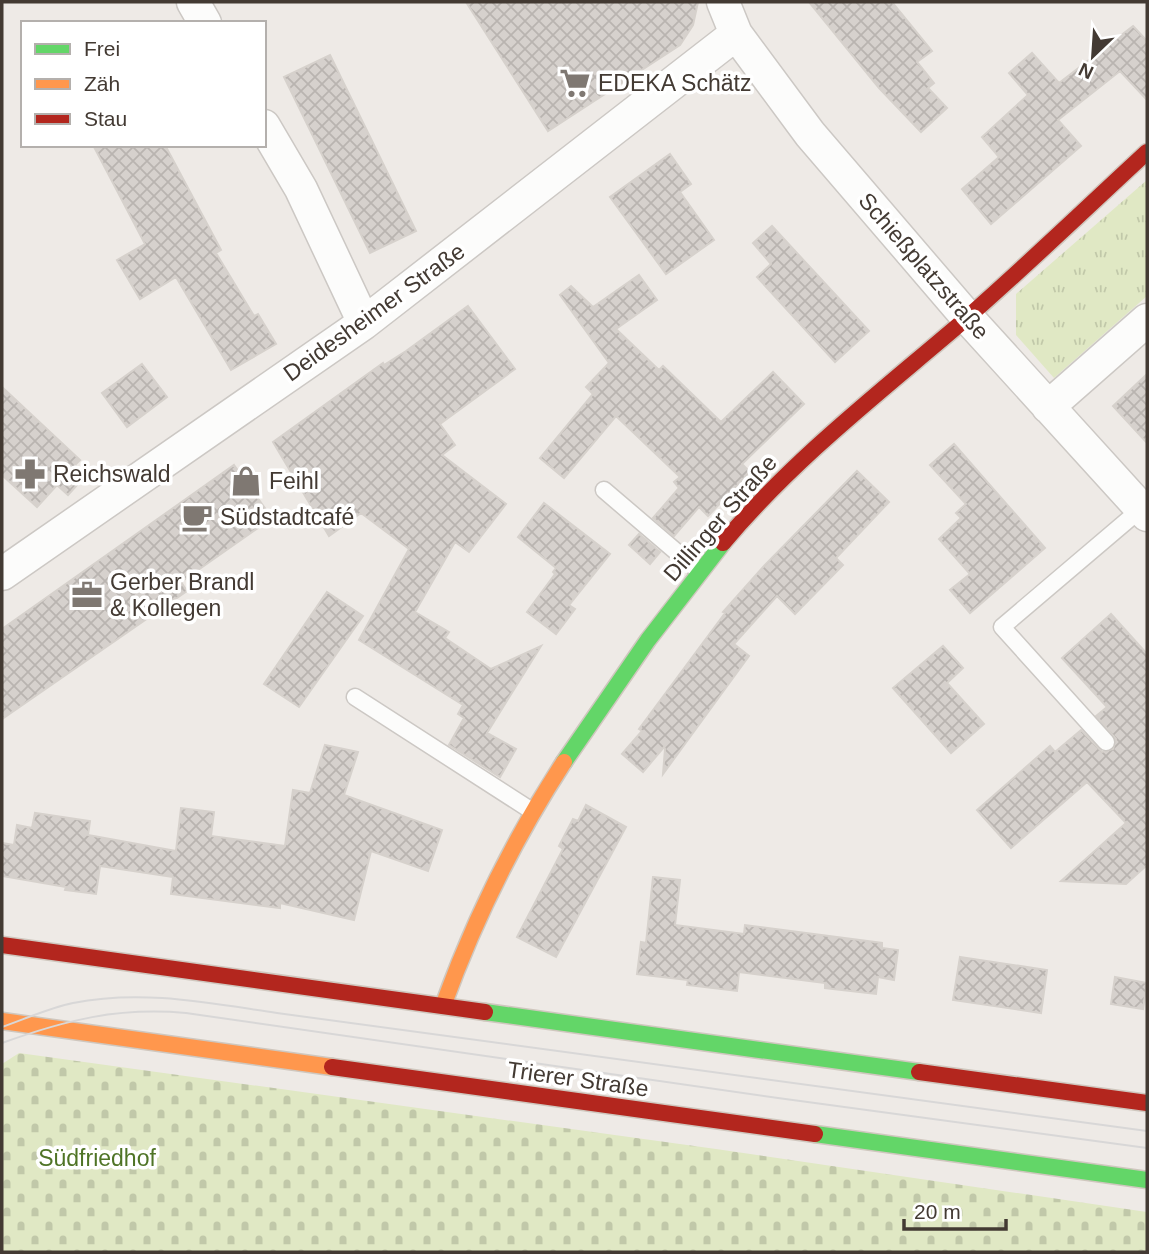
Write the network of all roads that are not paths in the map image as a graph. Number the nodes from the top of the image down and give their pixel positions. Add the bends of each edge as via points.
1 (193, 2) edge
2 (723, 2) edge
3 (204, 21) edge
4 (736, 34) junction
5 (266, 128) edge
6 (1147, 152) edge
7 (967, 317) junction
8 (1147, 320) edge
9 (364, 323) junction
10 (1048, 407) junction
11 (604, 489) dead end
12 (1144, 511) edge
13 (700, 572) junction
14 (2, 575) edge
15 (355, 697) dead end
16 (1106, 742) dead end
17 (532, 811) junction
18 (2, 945) edge
19 (443, 1006) junction
20 (2, 1021) edge
21 (1147, 1103) edge
22 (1147, 1180) edge

1 - 3 street
2 - 4 street, Schießplatzstraße
4 - 7 street, Schießplatzstraße via 810,134
4 - 9 street, Deidesheimer Straße
5 - 9 street via 301,189
6 - 7 main road, Dillinger Straße
7 - 10 street, Schießplatzstraße
7 - 13 main road, Dillinger Straße via 835,429 766,495
8 - 10 street
9 - 14 street, Deidesheimer Straße
10 - 12 street, Schießplatzstraße
11 - 13 lane
12 - 16 lane via 1002,627
13 - 17 main road, Dillinger Straße via 582,731
15 - 17 lane
17 - 19 main road, Dillinger Straße via 471,929
18 - 19 main road
19 - 21 main road
20 - 22 main road, Trierer Straße

